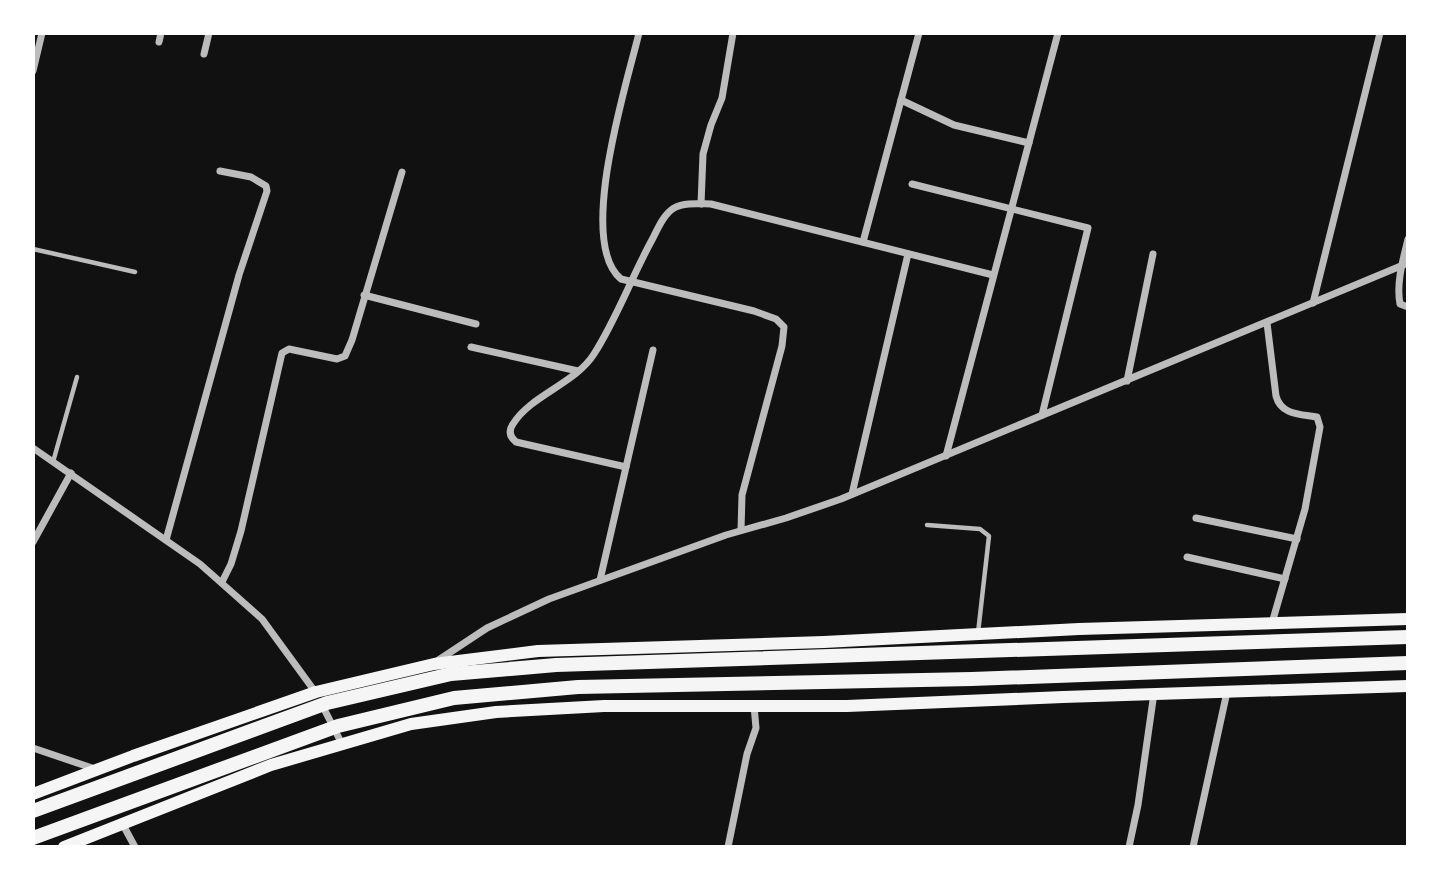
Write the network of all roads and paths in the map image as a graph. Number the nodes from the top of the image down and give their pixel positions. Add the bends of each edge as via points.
1 (42, 33) edge
2 (161, 33) edge
3 (209, 33) edge
4 (639, 33) edge
5 (733, 33) edge
6 (919, 33) edge
7 (1058, 33) edge
8 (1380, 33) edge
9 (159, 42) dead end
10 (204, 54) dead end
11 (33, 71) edge
12 (901, 100) junction
13 (1029, 143) junction
14 (220, 171) dead end
15 (402, 172) dead end
16 (912, 184) dead end
17 (701, 204) junction
18 (1011, 209) junction
19 (1408, 239) edge
20 (863, 242) junction
21 (33, 249) edge
22 (908, 254) junction
23 (1153, 254) dead end
24 (1404, 264) edge
25 (135, 272) dead end
26 (993, 275) junction
27 (630, 281) junction
28 (364, 295) junction
29 (1313, 303) junction
30 (1408, 307) edge
31 (1267, 323) junction
32 (476, 324) dead end
33 (471, 348) dead end
34 (653, 351) dead end
35 (578, 371) junction
36 (77, 377) dead end
37 (1127, 381) junction
38 (1042, 415) junction
39 (33, 448) edge
40 (946, 456) junction
41 (53, 461) junction
42 (626, 467) junction
43 (71, 473) junction
44 (852, 495) junction
45 (1196, 518) dead end
46 (927, 525) dead end
47 (741, 530) junction
48 (1297, 539) junction
49 (166, 540) junction
50 (33, 542) edge
51 (1187, 557) dead end
52 (1285, 579) junction
53 (600, 580) junction
54 (222, 582) junction
55 (1408, 619) edge
56 (1272, 623) junction
57 (978, 634) junction
58 (1408, 637) edge
59 (1408, 663) edge
60 (434, 664) junction
61 (1408, 687) edge
62 (316, 692) junction
63 (1227, 692) junction
64 (1154, 694) junction
65 (754, 705) junction
66 (342, 744) junction
67 (33, 748) edge
68 (97, 770) junction
69 (33, 794) edge
70 (33, 811) edge
71 (122, 823) junction
72 (33, 838) edge
73 (64, 847) edge
74 (135, 847) edge
75 (728, 847) edge
76 (1129, 847) edge
77 (1192, 847) edge

1 - 11 street
2 - 9 street
3 - 10 street
4 - 27 street via 602,204 607,254 615,274
5 - 17 street via 722,98 703,154
6 - 12 street
7 - 13 street
8 - 29 street
12 - 13 street via 954,125
12 - 20 street
13 - 18 street
14 - 49 street via 258,180 267,191 235,287
15 - 28 street
16 - 18 street
17 - 20 street
17 - 27 street via 674,208 662,221
18 - 26 street
18 - 38 street via 1088,228
19 - 24 street
20 - 22 street
21 - 25 lane
22 - 26 street
22 - 44 street
23 - 37 street
24 - 29 street
24 - 30 street via 1399,301
26 - 40 street
27 - 35 street via 593,355
27 - 47 street via 754,311 784,327 742,495
28 - 32 street
28 - 54 street via 349,350 342,359 294,349 282,353 242,531
29 - 31 street
31 - 37 street
31 - 48 street via 1280,407 1320,421
33 - 35 street
34 - 42 street
35 - 42 street via 513,423 511,438
36 - 41 lane
37 - 38 street
38 - 40 street
39 - 41 street
40 - 44 street
41 - 43 street
42 - 53 street
43 - 49 street
43 - 50 street
44 - 47 street
45 - 48 street
46 - 57 lane via 980,529 989,536
47 - 53 street
48 - 52 street
49 - 54 street
51 - 52 street
52 - 56 street
53 - 60 street via 514,614
54 - 62 street via 262,619
55 - 56 main road
56 - 57 main road
57 - 60 main road via 538,651
58 - 70 highway via 556,665 450,674 327,703
59 - 72 highway via 578,687 454,698 338,726
60 - 62 main road
61 - 63 main road
62 - 66 street
62 - 68 main road
63 - 64 main road
63 - 77 street
64 - 65 main road via 847,706
64 - 76 street
65 - 66 main road via 496,712 411,724
65 - 75 street via 755,729
66 - 71 main road via 271,765
67 - 68 street
68 - 69 main road
71 - 73 main road
71 - 74 street

